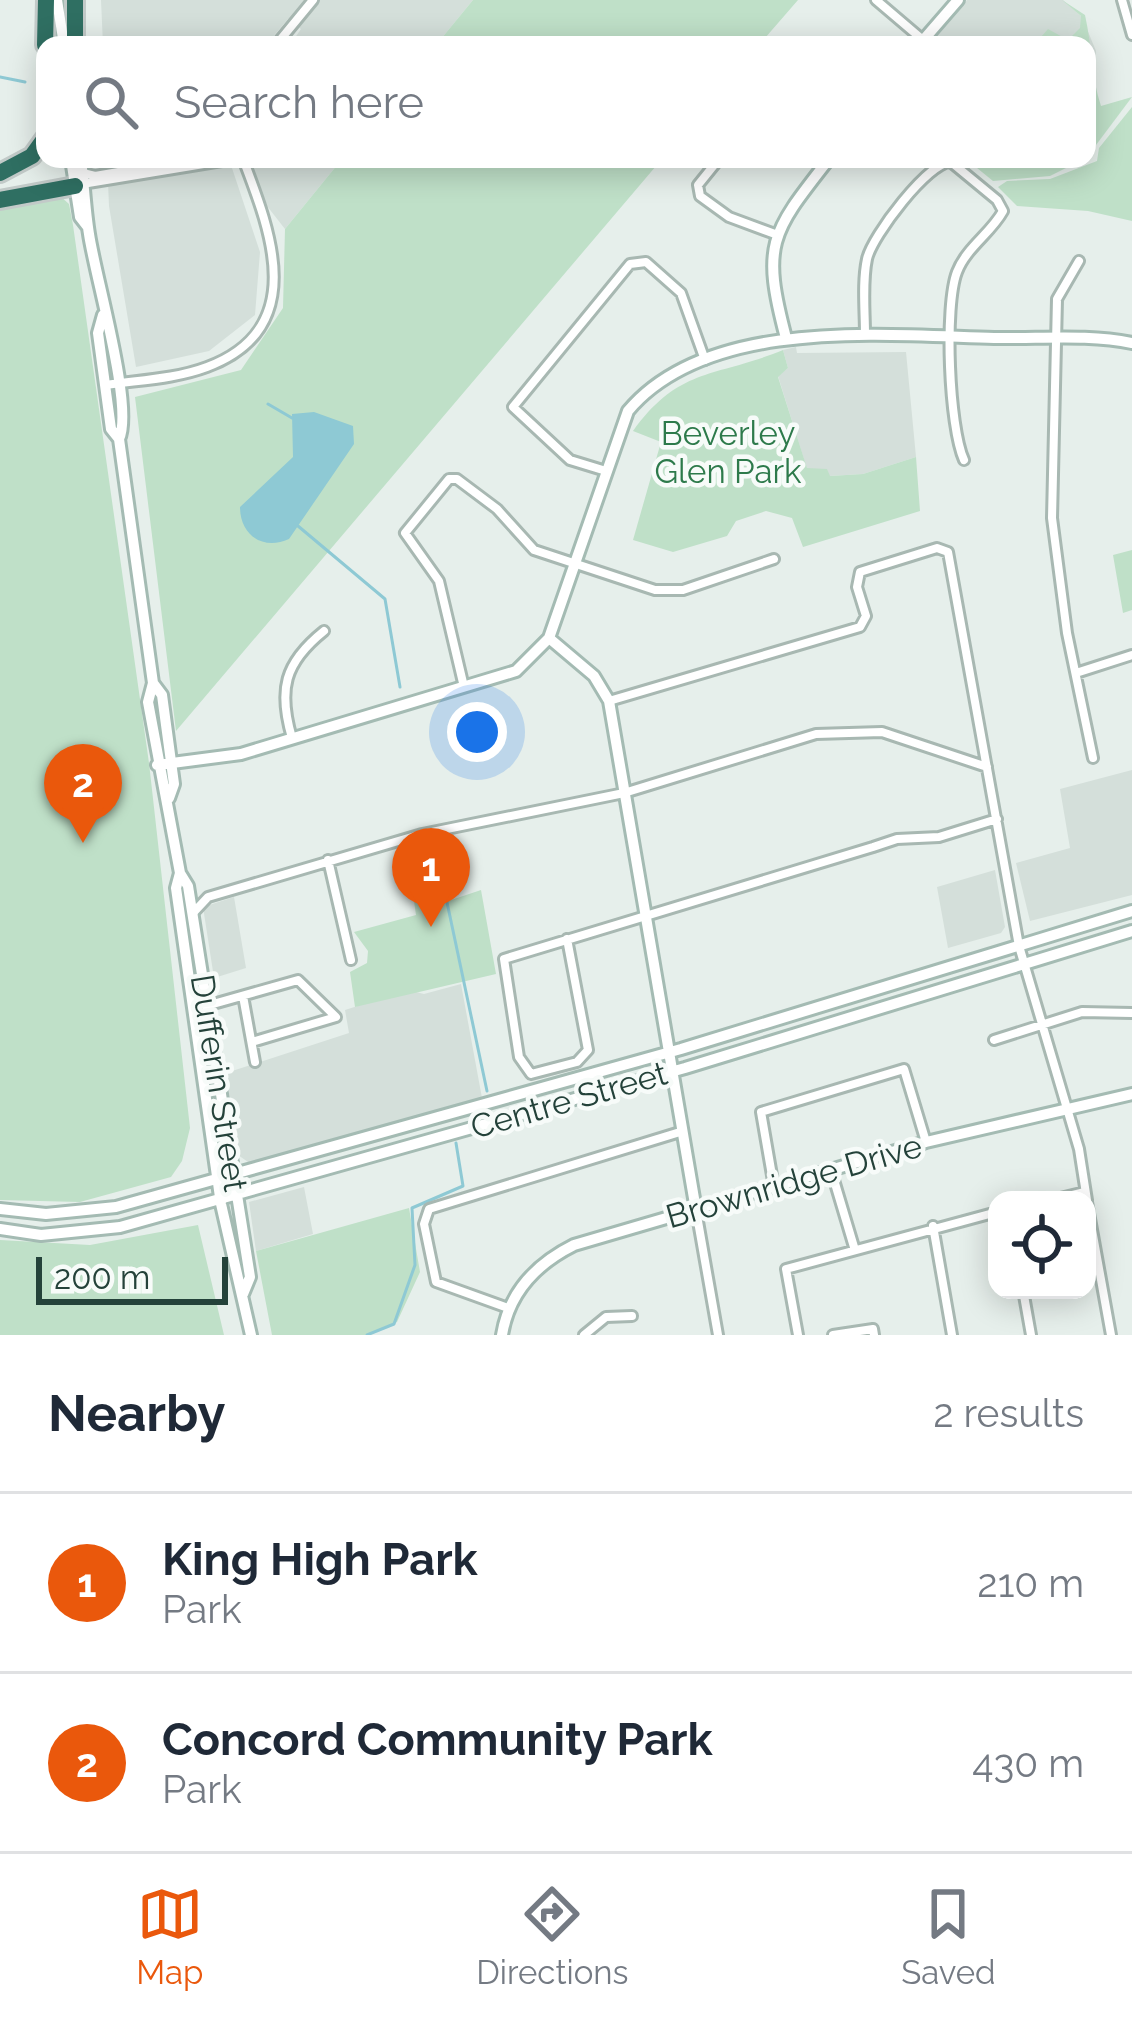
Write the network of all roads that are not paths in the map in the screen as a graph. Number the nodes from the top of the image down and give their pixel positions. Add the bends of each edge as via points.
1 (46, 0) edge
2 (57, 0) edge
3 (75, 0) edge
4 (313, 0) edge
5 (876, 0) edge
6 (958, 0) edge
7 (1122, 0) edge
8 (1132, 34) edge
9 (47, 36) edge
10 (63, 36) edge
11 (75, 36) edge
12 (283, 36) edge
13 (915, 36) edge
14 (926, 36) edge
15 (36, 150) edge
16 (75, 168) edge
17 (81, 168) edge
18 (142, 168) edge
19 (173, 168) edge
20 (242, 168) edge
21 (711, 168) edge
22 (823, 168) edge
23 (932, 168) edge
24 (955, 168) edge
25 (0, 172) edge
26 (80, 181) junction
27 (0, 200) edge
28 (775, 234) junction
29 (1079, 261) dead end
30 (865, 335) junction
31 (952, 337) junction
32 (786, 338) junction
33 (1057, 339) junction
34 (1129, 340) edge
35 (705, 361) junction
36 (112, 384) junction
37 (964, 460) dead end
38 (606, 471) junction
39 (773, 559) dead end
40 (576, 568) junction
41 (324, 631) dead end
42 (549, 638) junction
43 (1132, 655) edge
44 (1076, 673) junction
45 (153, 683) junction
46 (464, 687) junction
47 (609, 701) junction
48 (292, 738) junction
49 (1093, 758) dead end
50 (171, 763) junction
51 (157, 765) junction
52 (988, 767) junction
53 (624, 793) junction
54 (169, 798) junction
55 (997, 819) junction
56 (328, 860) junction
57 (180, 873) junction
58 (188, 886) junction
59 (208, 897) junction
60 (1132, 911) edge
61 (193, 914) junction
62 (643, 917) junction
63 (1132, 931) edge
64 (568, 939) junction
65 (1019, 946) junction
66 (350, 961) dead end
67 (1024, 965) junction
68 (243, 996) junction
69 (206, 1006) junction
70 (1132, 1013) edge
71 (1042, 1022) junction
72 (994, 1040) dead end
73 (252, 1042) junction
74 (667, 1053) junction
75 (254, 1062) dead end
76 (669, 1072) junction
77 (1132, 1094) edge
78 (1068, 1108) junction
79 (680, 1132) junction
80 (926, 1142) junction
81 (831, 1170) junction
82 (230, 1182) junction
83 (774, 1187) junction
84 (1085, 1191) edge
85 (220, 1198) junction
86 (0, 1209) edge
87 (695, 1210) junction
88 (988, 1214) edge
89 (934, 1226) junction
90 (0, 1229) edge
91 (854, 1247) junction
92 (1096, 1253) edge
93 (243, 1294) junction
94 (1025, 1299) edge
95 (508, 1308) junction
96 (632, 1316) dead end
97 (251, 1335) edge
98 (502, 1335) edge
99 (584, 1335) edge
100 (718, 1335) edge
101 (798, 1335) edge
102 (832, 1335) edge
103 (874, 1335) edge
104 (952, 1335) edge
105 (1031, 1335) edge
106 (1111, 1335) edge

1 - 9 highway
2 - 10 main road
3 - 11 highway
4 - 12 street
5 - 13 street
6 - 14 main road
7 - 8 street
15 - 25 highway
16 - 26 main road, Dufferin Street
17 - 26 main road, Dufferin Street
18 - 26 street
19 - 26 street
20 - 36 street via 274,245 277,269 263,317 233,354 206,367
21 - 28 street via 700,196
22 - 28 main road
23 - 30 street via 873,242
24 - 31 street via 1003,212 956,273
26 - 27 highway
26 - 36 main road, Dufferin Street
28 - 32 main road via 771,273
29 - 33 street via 1058,293
30 - 31 main road
30 - 32 main road
31 - 33 main road
31 - 37 street
32 - 35 main road
33 - 34 main road
33 - 44 street via 1053,538
35 - 38 main road via 643,394 628,411
35 - 38 street via 681,293 646,262 630,264 513,407 570,460
36 - 45 main road, Dufferin Street via 111,429 119,439
38 - 40 main road
39 - 40 street via 670,592
40 - 42 main road
40 - 46 street via 535,550 458,478 441,486 405,533 439,580
41 - 48 street via 284,675
42 - 46 main road via 516,671
42 - 47 main road via 594,676
43 - 44 street
44 - 49 street
45 - 50 main road, Dufferin Street via 162,695
45 - 51 main road, Dufferin Street
46 - 48 main road
47 - 52 street via 860,627 860,572 937,548 949,552
47 - 53 main road
48 - 50 main road
50 - 51 main road
50 - 54 main road, Dufferin Street
51 - 54 main road, Dufferin Street
52 - 53 street via 925,742 851,728
52 - 55 street
53 - 56 street
53 - 62 main road
54 - 57 main road, Dufferin Street
55 - 62 street via 939,838 897,838
55 - 65 street
56 - 59 street
56 - 66 street
57 - 58 main road, Dufferin Street
57 - 82 main road, Dufferin Street via 195,1019
58 - 59 street
58 - 61 main road, Dufferin Street
59 - 61 street
60 - 65 main road, Centre Street
61 - 69 main road, Dufferin Street
62 - 64 street
62 - 74 main road
63 - 67 main road, Centre Street
64 - 64 street via 586,1056 533,1074 523,1069 504,958
65 - 67 street
65 - 74 main road, Centre Street
67 - 71 street
67 - 76 main road, Centre Street
68 - 69 street
68 - 73 street
68 - 73 street via 298,980 336,1016
69 - 82 main road, Dufferin Street
70 - 71 street
71 - 72 street
71 - 78 street
73 - 75 street
74 - 76 main road
74 - 82 main road, Centre Street
76 - 79 main road
76 - 82 main road, Centre Street via 256,1190
77 - 78 main road, Brownridge Drive
78 - 80 main road, Brownridge Drive
78 - 84 street
79 - 87 main road
79 - 95 street via 429,1209 424,1224 436,1282
80 - 81 main road, Brownridge Drive
80 - 83 street via 904,1070 760,1112
81 - 83 main road, Brownridge Drive
81 - 91 street
82 - 85 main road, Dufferin Street
82 - 85 main road, Centre Street
82 - 86 main road, Centre Street via 78,1213
82 - 93 main road, Dufferin Street via 250,1277
83 - 87 main road, Brownridge Drive
85 - 90 main road, Centre Street via 81,1234
85 - 93 main road, Dufferin Street
87 - 95 main road, Brownridge Drive via 556,1254
87 - 100 street
88 - 89 street
89 - 91 street
89 - 104 street
91 - 101 street via 786,1269
92 - 106 street
93 - 97 main road, Dufferin Street
94 - 105 street
95 - 98 main road, Brownridge Drive
96 - 99 street via 606,1317
102 - 103 street

